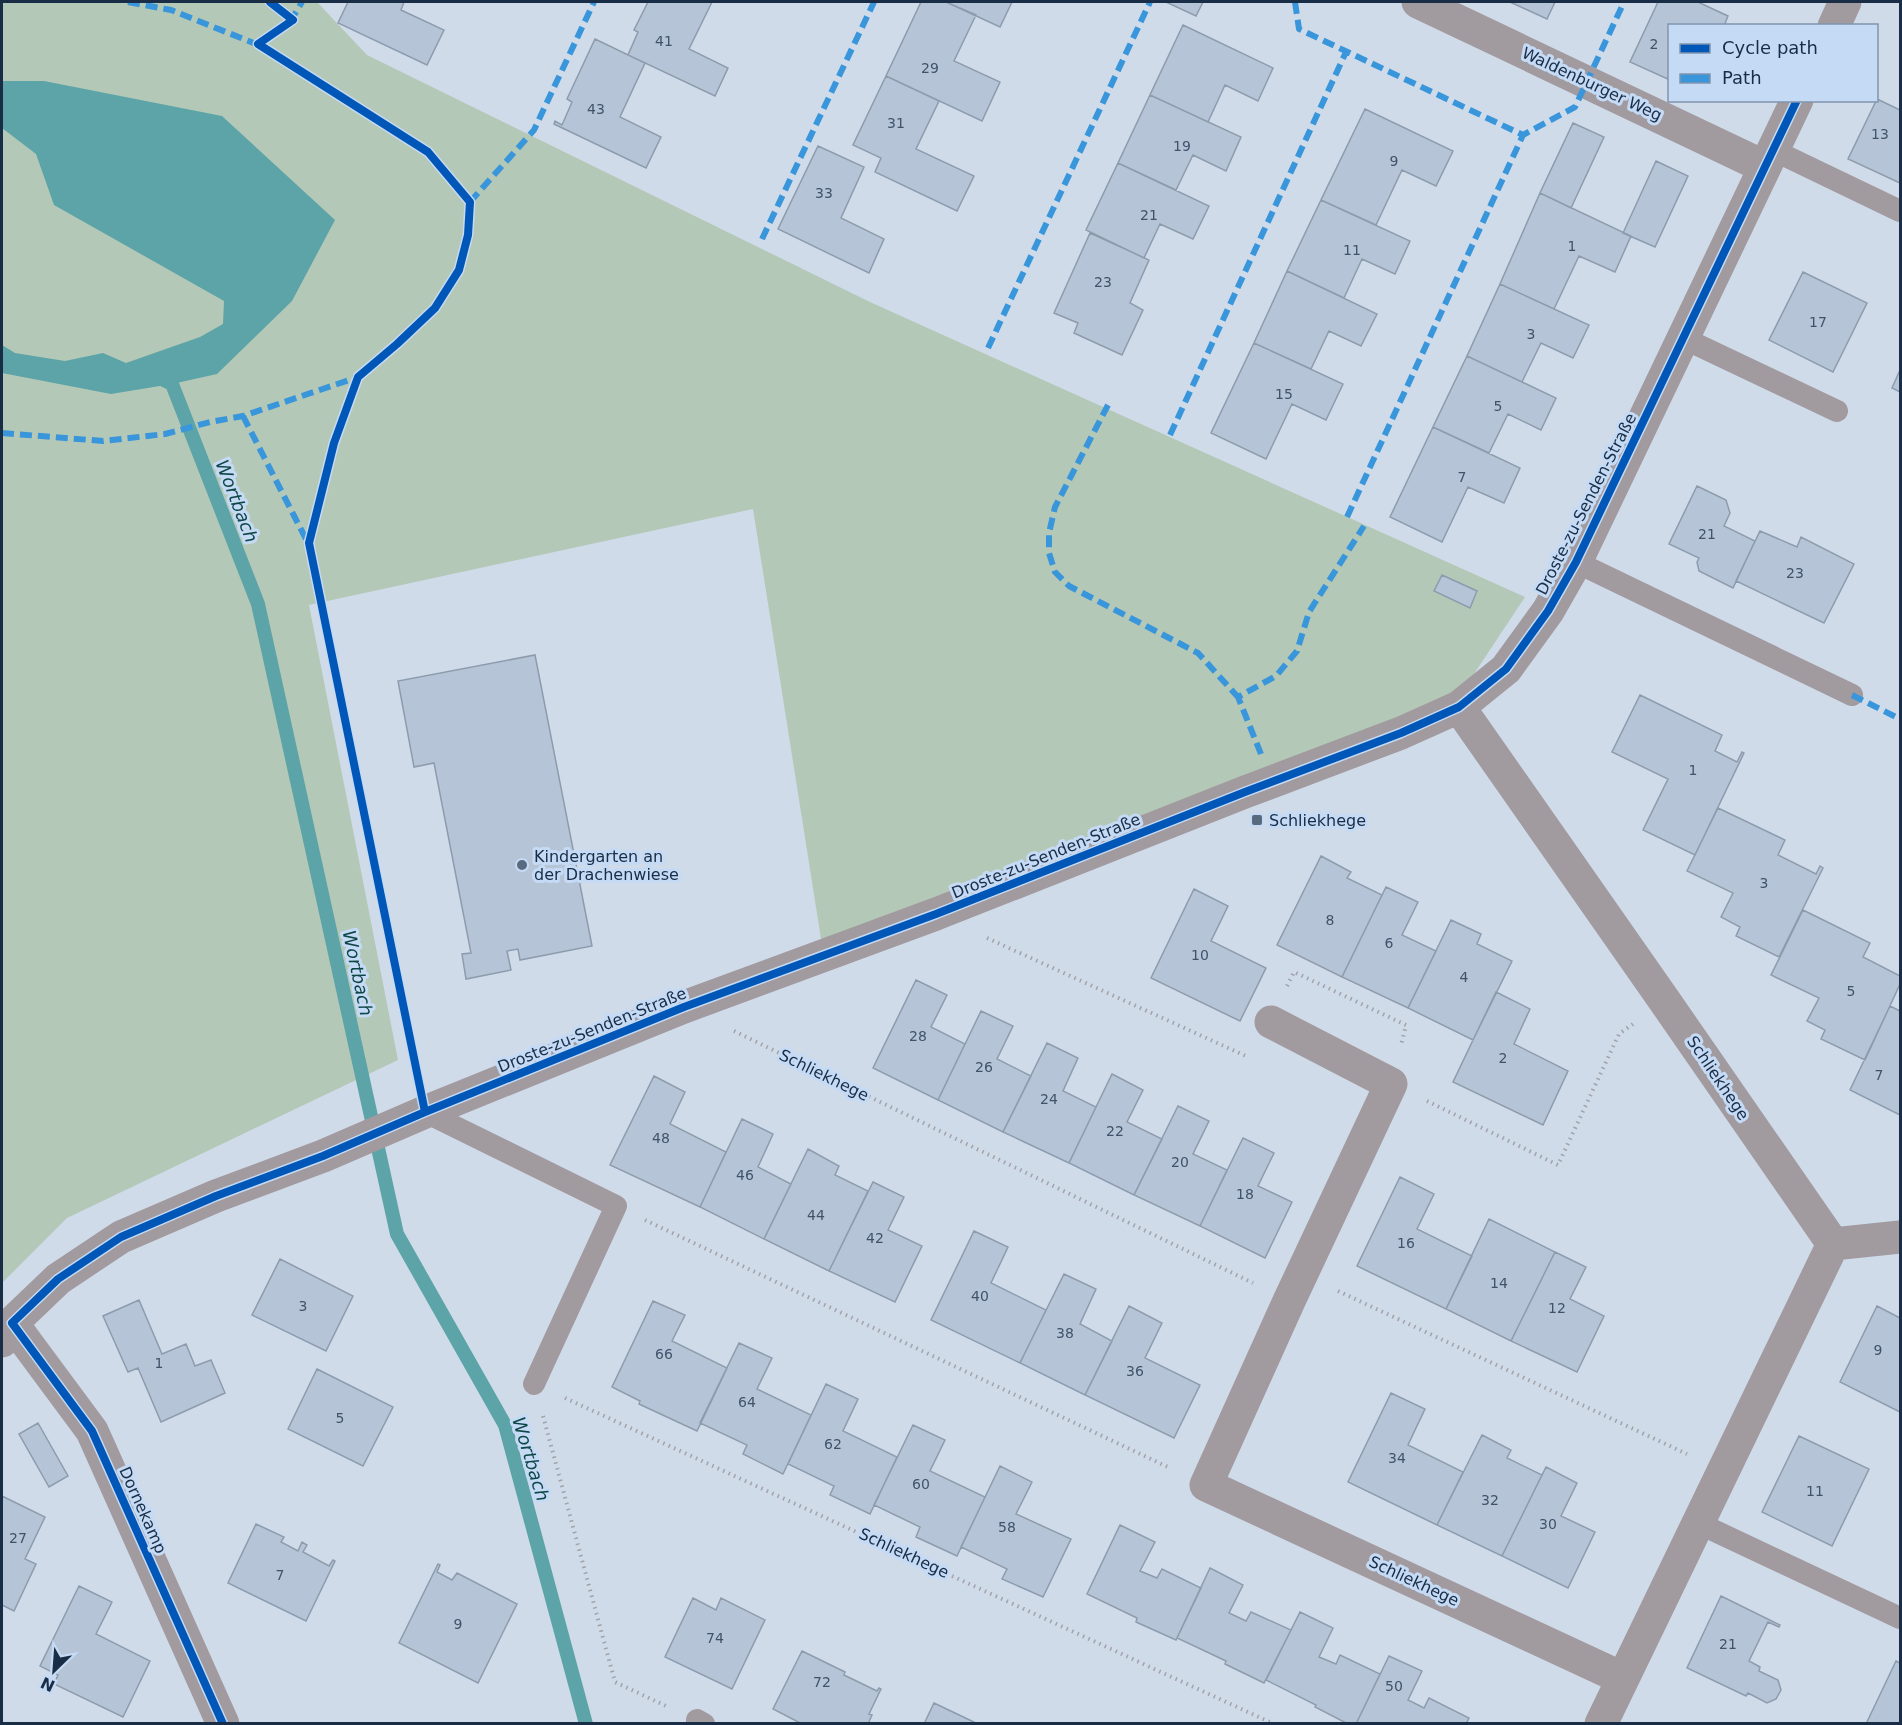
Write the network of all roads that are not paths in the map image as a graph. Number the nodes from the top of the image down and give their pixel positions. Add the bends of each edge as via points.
1 (1418, 2) edge
2 (1845, 2) edge
3 (1835, 24) edge
4 (1796, 102) edge
5 (1769, 158) junction
6 (1900, 212) edge
7 (1683, 338) junction
8 (1837, 411) dead end
9 (1576, 562) junction
10 (1852, 695) dead end
11 (1459, 707) junction
12 (1270, 1022) dead end
13 (413, 1117) junction
14 (1900, 1237) edge
15 (1833, 1244) junction
16 (7, 1332) edge
17 (534, 1384) road end
18 (1698, 1523) junction
19 (1900, 1618) edge
20 (1622, 1678) junction
21 (223, 1724) edge
22 (1601, 1724) edge

1 - 5 street, Waldenburger Weg
2 - 3 street
4 - 5 street, Droste-zu-Senden-Straße
5 - 6 lane
5 - 7 street, Droste-zu-Senden-Straße
7 - 8 lane
7 - 9 street, Droste-zu-Senden-Straße
9 - 10 lane
9 - 11 street, Droste-zu-Senden-Straße via 1548,611 1506,669
11 - 13 street, Droste-zu-Senden-Straße via 945,911 684,1007
11 - 15 street, Schliekhege
12 - 20 street, Schliekhege via 1391,1084 1206,1485
13 - 16 street, Droste-zu-Senden-Straße via 121,1237 58,1279
13 - 17 lane via 616,1206
14 - 15 street
15 - 18 street
16 - 21 street, Dornekamp via 92,1431
18 - 19 lane
18 - 20 street
20 - 22 street

